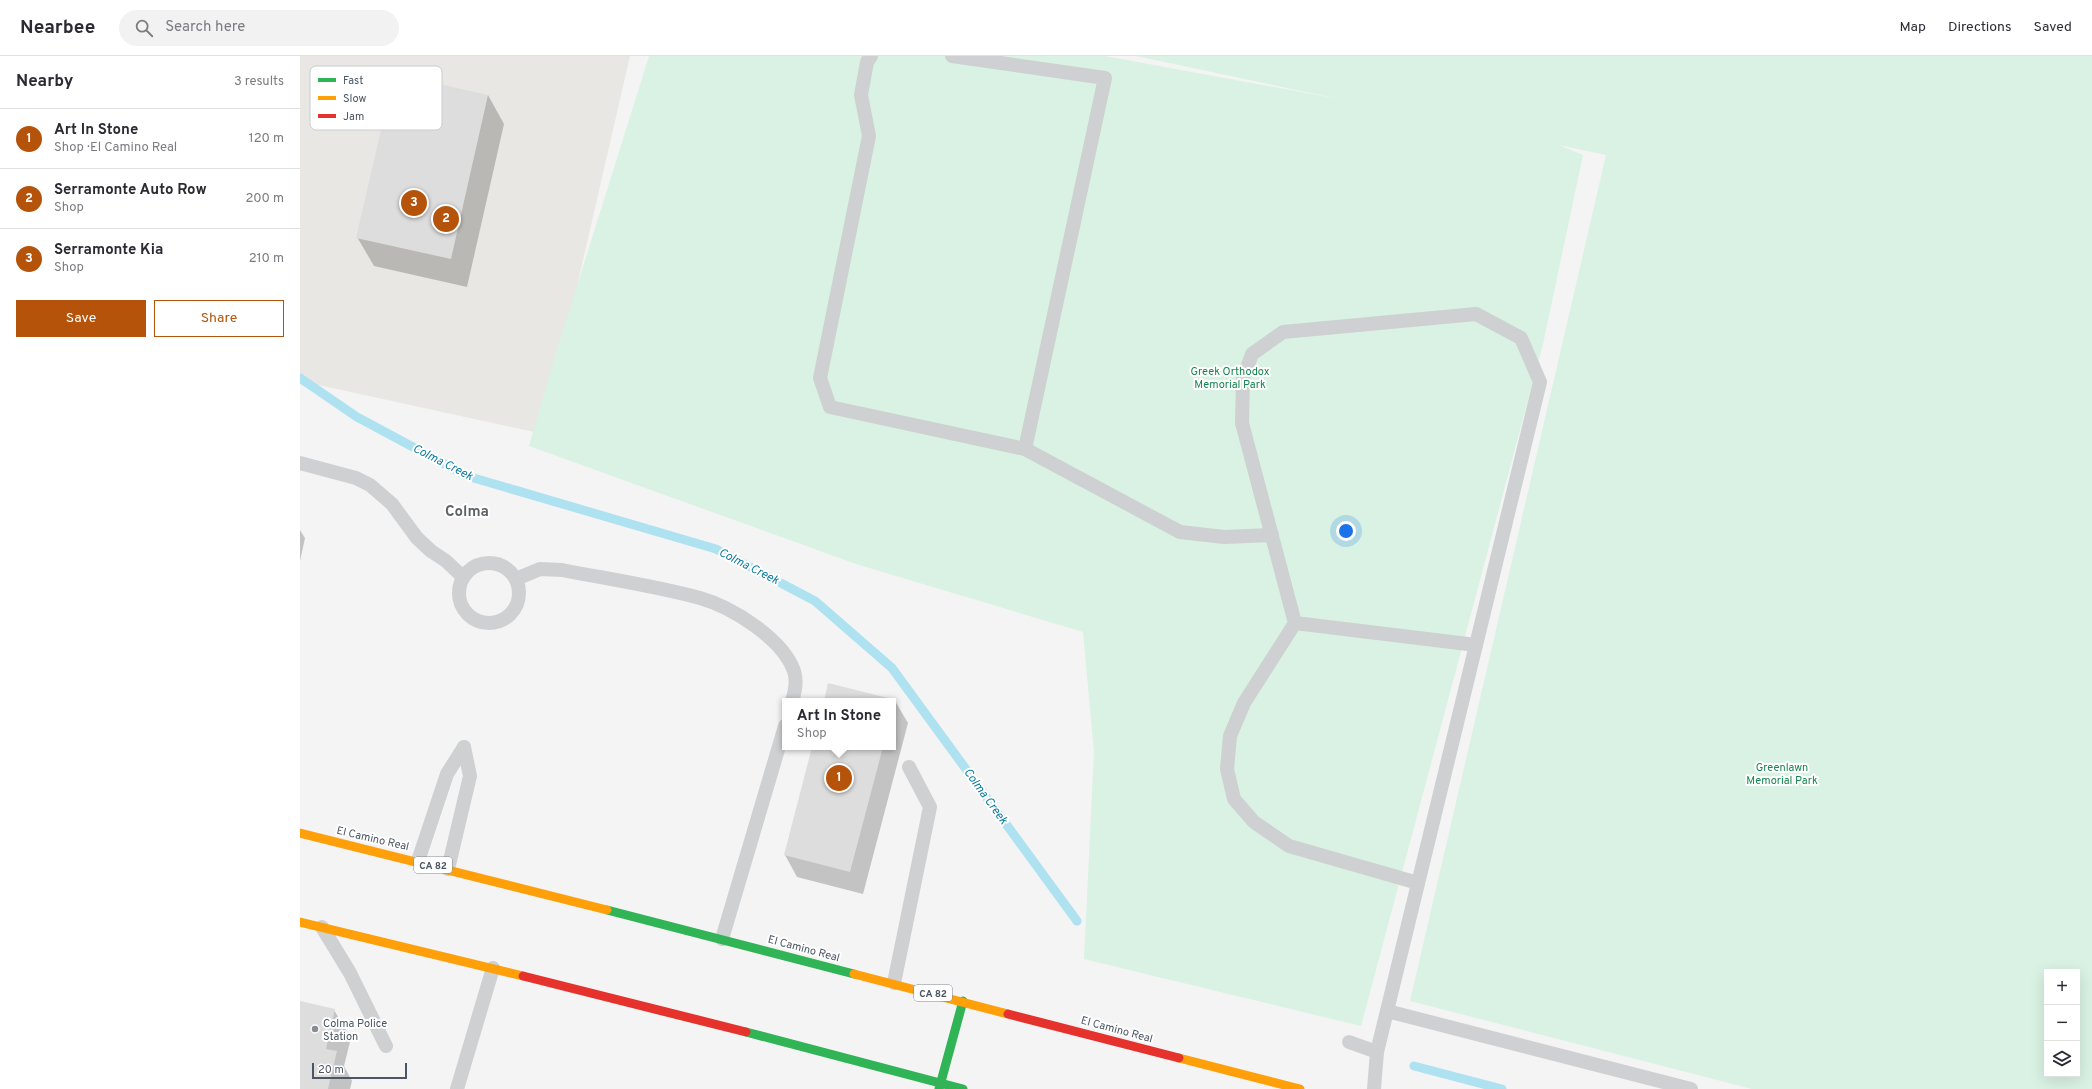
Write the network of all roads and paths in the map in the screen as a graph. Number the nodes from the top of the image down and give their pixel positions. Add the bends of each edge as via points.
1 (871, 56) edge
2 (952, 56) edge
3 (1025, 449) junction
4 (300, 463) edge
5 (1272, 535) junction
6 (463, 577) junction
7 (516, 579) junction
8 (1295, 623) junction
9 (1476, 645) junction
10 (793, 698) edge
11 (782, 736) edge
12 (909, 768) dead end
13 (300, 833) edge
14 (418, 861) junction
15 (448, 869) junction
16 (1418, 883) junction
17 (300, 922) edge
18 (322, 927) junction
19 (722, 939) junction
20 (493, 968) junction
21 (894, 983) junction
22 (963, 1001) junction
23 (1387, 1011) junction
24 (1349, 1042) dead end
25 (386, 1046) dead end
26 (1377, 1052) junction
27 (940, 1086) edge
28 (457, 1089) edge
29 (963, 1089) edge
30 (1300, 1089) edge
31 (1374, 1089) edge
32 (1691, 1089) edge

1 - 3 lane via 867,62 861,95 869,136 820,378 830,407
2 - 3 lane via 1105,78
3 - 5 lane via 1180,532 1224,537
4 - 6 lane via 356,478 370,485 392,504 417,538
5 - 8 lane
5 - 9 lane via 1242,423 1243,379 1252,354 1282,332 1476,314 1521,338 1540,382
6 - 7 lane via 472,568 490,563 508,569
6 - 7 lane via 459,589 460,602 466,613 476,621 488,624 501,622 518,604 520,591
7 - 10 lane via 540,569 562,570 701,598 740,616 771,639 787,656 794,672
8 - 9 lane
8 - 16 lane via 1244,703 1230,736 1227,769 1234,799 1254,822 1289,846
9 - 16 lane
11 - 19 lane
12 - 21 lane via 930,807
13 - 14 main road, El Camino Real / CA 82
14 - 15 main road, El Camino Real / CA 82
14 - 15 lane via 447,774 464,747 470,776
15 - 19 main road, El Camino Real / CA 82
16 - 23 lane
17 - 18 main road
18 - 20 main road
18 - 25 lane via 350,973
19 - 21 main road, El Camino Real / CA 82
20 - 27 main road
20 - 28 lane
21 - 22 main road, El Camino Real / CA 82
22 - 27 main road
22 - 30 main road, El Camino Real / CA 82
23 - 26 lane
23 - 32 lane
24 - 26 lane
26 - 31 lane
27 - 29 main road

